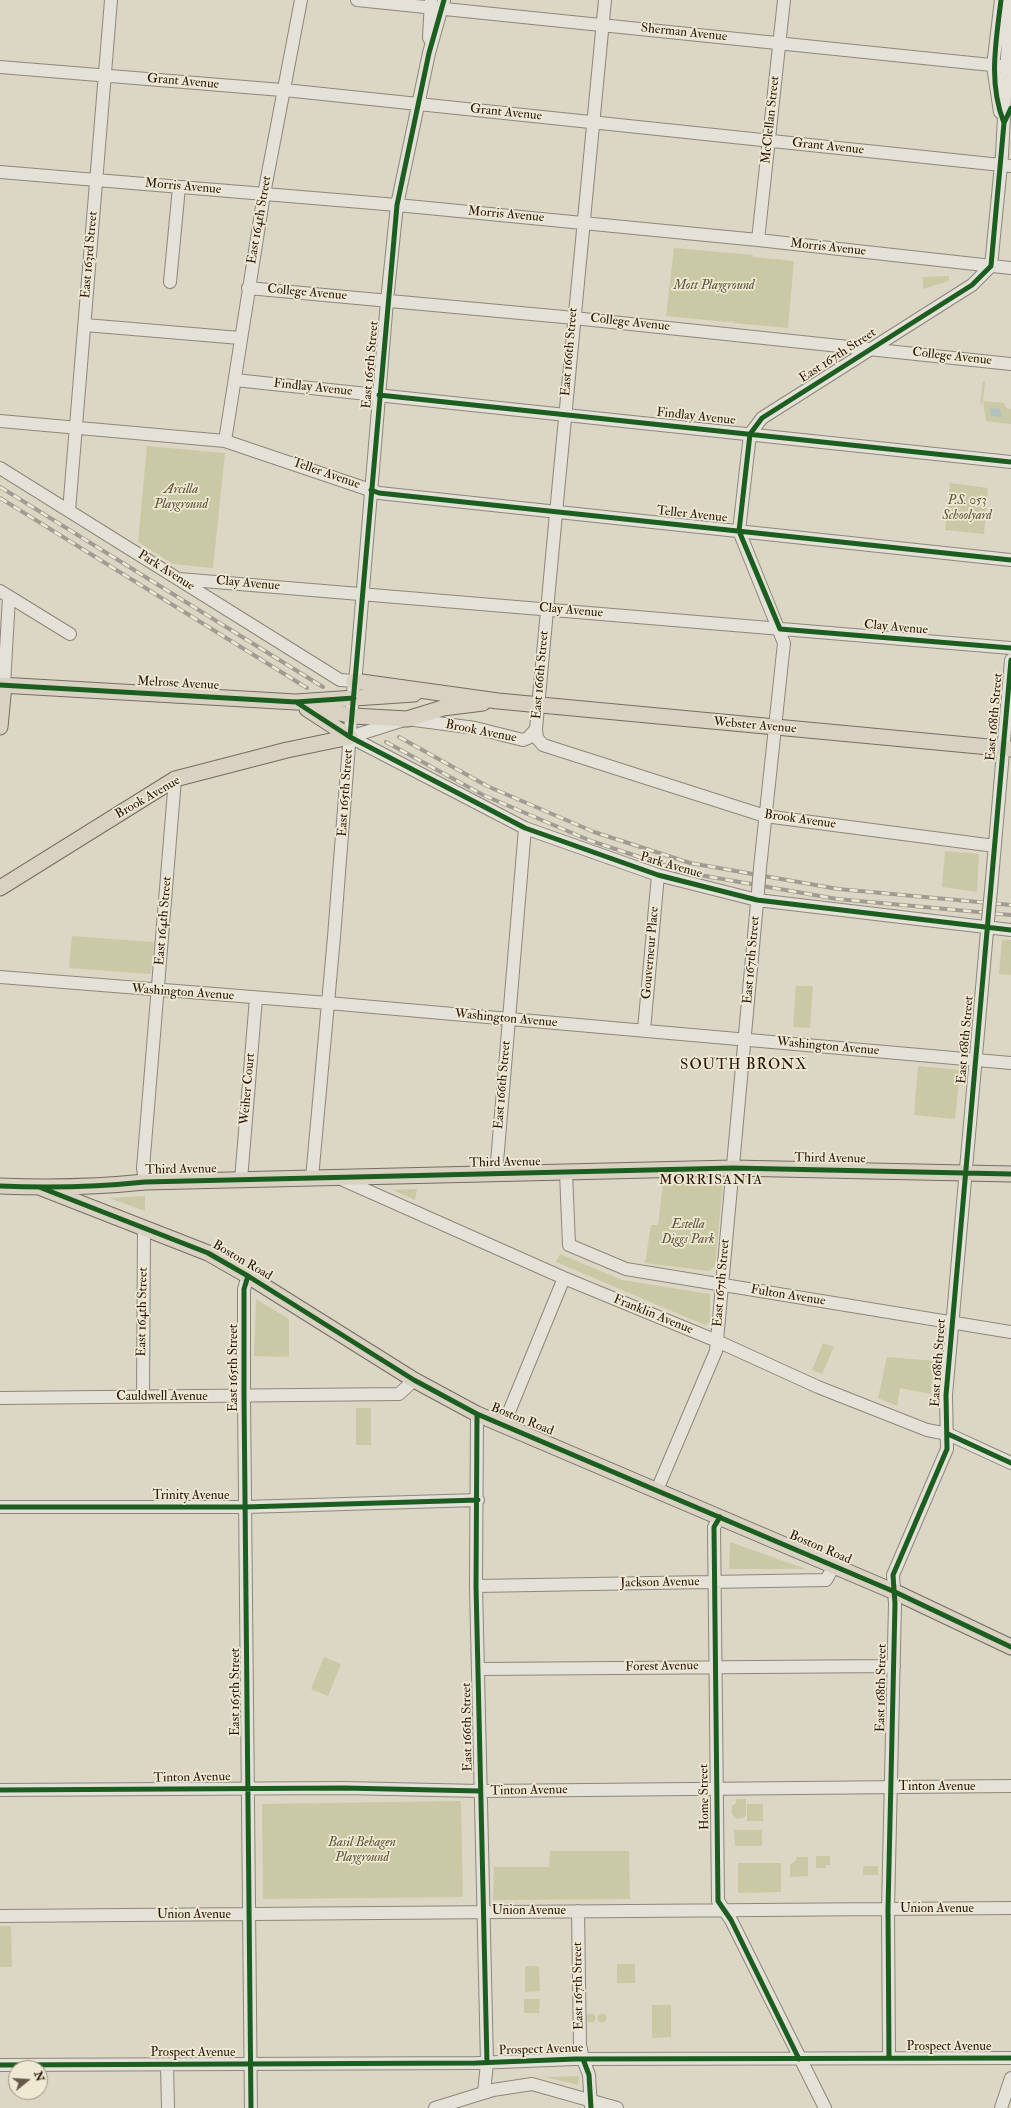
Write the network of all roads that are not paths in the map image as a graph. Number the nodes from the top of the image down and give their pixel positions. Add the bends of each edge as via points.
1 (111, 0) edge
2 (301, 0) edge
3 (357, 0) edge
4 (605, 0) edge
5 (784, 0) edge
6 (1001, 0) edge
7 (1010, 0) edge
8 (430, 3) edge
9 (443, 4) edge
10 (603, 25) junction
11 (1011, 27) edge
12 (1008, 39) junction
13 (780, 43) junction
14 (429, 53) junction
15 (993, 66) junction
16 (0, 67) edge
17 (1008, 67) edge
18 (105, 75) junction
19 (284, 90) junction
20 (418, 104) junction
21 (1011, 108) edge
22 (592, 122) junction
23 (1004, 123) junction
24 (769, 140) junction
25 (1006, 165) edge
26 (0, 172) edge
27 (96, 180) junction
28 (179, 187) junction
29 (264, 194) junction
30 (397, 205) junction
31 (582, 222) junction
32 (758, 240) junction
33 (990, 266) junction
34 (1011, 268) edge
35 (170, 282) dead end
36 (248, 288) junction
37 (387, 300) junction
38 (573, 318) junction
39 (85, 325) junction
40 (240, 338) junction
41 (871, 348) junction
42 (1011, 364) edge
43 (235, 380) junction
44 (379, 395) junction
45 (564, 415) junction
46 (0, 422) edge
47 (76, 428) junction
48 (750, 434) junction
49 (225, 441) junction
50 (1011, 462) edge
51 (0, 468) edge
52 (371, 490) junction
53 (69, 510) junction
54 (556, 512) junction
55 (739, 531) junction
56 (1011, 560) edge
57 (179, 579) junction
58 (363, 593) junction
59 (4, 594) edge
60 (547, 609) junction
61 (780, 629) junction
62 (70, 634) dead end
63 (1011, 648) edge
64 (1011, 660) edge
65 (354, 681) junction
66 (2, 685) edge
67 (437, 692) junction
68 (354, 698) junction
69 (498, 701) junction
70 (296, 702) junction
71 (538, 705) junction
72 (353, 716) junction
73 (407, 719) junction
74 (0, 727) edge
75 (774, 728) junction
76 (536, 729) junction
77 (350, 737) junction
78 (1007, 749) edge
79 (176, 779) junction
80 (765, 816) junction
81 (525, 828) junction
82 (995, 846) junction
83 (658, 875) junction
84 (0, 888) edge
85 (758, 896) junction
86 (988, 924) junction
87 (1011, 930) edge
88 (0, 977) edge
89 (159, 991) junction
90 (256, 998) junction
91 (328, 1003) junction
92 (509, 1020) junction
93 (644, 1030) junction
94 (745, 1039) junction
95 (976, 1060) junction
96 (1011, 1064) edge
97 (733, 1168) junction
98 (566, 1172) junction
99 (965, 1173) junction
100 (496, 1174) junction
101 (1011, 1174) edge
102 (312, 1178) junction
103 (341, 1179) junction
104 (241, 1180) junction
105 (145, 1182) junction
106 (88, 1185) junction
107 (0, 1186) edge
108 (39, 1187) junction
109 (107, 1213) junction
110 (144, 1228) junction
111 (248, 1276) junction
112 (564, 1278) junction
113 (721, 1286) junction
114 (952, 1323) junction
115 (1011, 1332) edge
116 (717, 1341) junction
117 (414, 1380) junction
118 (142, 1396) junction
119 (244, 1396) junction
120 (0, 1398) edge
121 (478, 1414) junction
122 (504, 1424) junction
123 (948, 1434) junction
124 (1011, 1463) edge
125 (657, 1490) junction
126 (478, 1500) junction
127 (0, 1507) edge
128 (245, 1507) junction
129 (720, 1517) junction
130 (834, 1566) junction
131 (714, 1582) junction
132 (476, 1586) junction
133 (895, 1592) junction
134 (1011, 1647) edge
135 (894, 1666) junction
136 (715, 1667) junction
137 (478, 1669) junction
138 (1011, 1786) edge
139 (891, 1787) junction
140 (248, 1788) junction
141 (716, 1789) junction
142 (0, 1790) edge
143 (480, 1791) junction
144 (1011, 1908) edge
145 (888, 1909) junction
146 (482, 1911) junction
147 (578, 1911) junction
148 (723, 1911) junction
149 (249, 1914) junction
150 (0, 1916) edge
151 (889, 2058) junction
152 (1011, 2058) edge
153 (583, 2059) junction
154 (799, 2059) junction
155 (487, 2063) junction
156 (167, 2064) junction
157 (250, 2064) junction
158 (0, 2065) edge
159 (1011, 2078) edge
160 (484, 2093) junction
161 (591, 2105) edge
162 (168, 2108) edge
163 (251, 2108) edge
164 (435, 2108) edge
165 (617, 2108) edge
166 (825, 2108) edge
167 (1001, 2108) edge

1 - 18 street, East 163rd Street
2 - 19 street, East 164th Street
3 - 8 street, Sherman Avenue
4 - 10 street, East 166th Street
5 - 13 street, McClellan Street
6 - 15 street
7 - 12 street
8 - 9 street, Sherman Avenue
8 - 14 street, East 165th Street
9 - 10 street, Sherman Avenue
9 - 14 street, East 165th Street
10 - 13 street, Sherman Avenue
10 - 22 street, East 166th Street
11 - 12 street
12 - 17 street
13 - 15 street, Sherman Avenue
13 - 24 street, McClellan Street
14 - 20 street, East 165th Street
15 - 17 street, Sherman Avenue
15 - 23 street via 997,106
16 - 18 street, Grant Avenue
17 - 23 street
18 - 19 street, Grant Avenue
18 - 27 street, East 163rd Street
19 - 20 street, Grant Avenue
19 - 29 street, East 164th Street
20 - 22 street, Grant Avenue
20 - 30 street, East 165th Street
21 - 23 street
22 - 24 street, Grant Avenue
22 - 31 street, East 166th Street
23 - 25 street
24 - 25 street, Grant Avenue
24 - 32 street, McClellan Street
25 - 33 street
26 - 27 street, Morris Avenue
27 - 28 street, Morris Avenue
27 - 39 street, East 163rd Street
28 - 29 street, Morris Avenue
28 - 35 street
29 - 30 street, Morris Avenue
29 - 36 street, East 164th Street
30 - 31 street, Morris Avenue
30 - 37 street, East 165th Street
31 - 32 street, Morris Avenue
31 - 38 street, East 166th Street
32 - 33 street, Morris Avenue
33 - 34 street, Morris Avenue
33 - 41 street, East 167th Street via 972,285
36 - 37 street, College Avenue
36 - 40 street, East 164th Street
37 - 38 street, College Avenue
37 - 44 street, East 165th Street
38 - 41 street, College Avenue
38 - 45 street, East 166th Street
39 - 40 street
39 - 47 street, East 163rd Street
40 - 43 street, East 164th Street
41 - 42 street, College Avenue
41 - 48 street, East 167th Street via 762,418
43 - 44 street, Findlay Avenue
43 - 49 street, East 164th Street
44 - 45 street, Findlay Avenue
44 - 52 street, East 165th Street
45 - 48 street, Findlay Avenue
45 - 54 street, East 166th Street
46 - 47 street, Teller Avenue
47 - 49 street, Teller Avenue
47 - 53 street, East 163rd Street
48 - 50 street, Findlay Avenue
48 - 55 street, East 167th Street
49 - 52 street, Teller Avenue
51 - 53 street, Park Avenue
52 - 54 street, Teller Avenue via 379,493
52 - 58 street, East 165th Street
53 - 57 street, Park Avenue
54 - 55 street, Teller Avenue
54 - 60 street, East 166th Street
55 - 56 street, Teller Avenue
55 - 61 street, East 167th Street
57 - 58 street, Clay Avenue
57 - 65 street, Park Avenue via 340,680
58 - 60 street, Clay Avenue
58 - 65 street, East 165th Street
59 - 62 street
59 - 66 street
60 - 61 street, Clay Avenue
60 - 71 street, East 166th Street
61 - 63 street, Clay Avenue
61 - 75 street, East 167th Street via 784,643
64 - 78 street, East 168th Street
65 - 67 main road, Webster Avenue
65 - 68 street, East 165th Street
66 - 70 main road, Melrose Avenue
66 - 74 main road
67 - 68 main road, Webster Avenue
67 - 69 main road, Webster Avenue
68 - 70 main road, Melrose Avenue
68 - 72 street, East 165th Street
69 - 71 main road, Webster Avenue
69 - 73 main road, Webster Avenue via 443,708
70 - 72 main road, Melrose Avenue
70 - 77 main road
71 - 75 main road, Webster Avenue
71 - 76 street, East 166th Street
72 - 73 main road, Webster Avenue
72 - 77 street, East 165th Street
73 - 76 street, Brook Avenue via 475,728 523,740
73 - 77 street, Brook Avenue
75 - 78 main road, Webster Avenue
75 - 80 street, East 167th Street
76 - 80 street, Brook Avenue via 537,738 543,745
77 - 79 main road, Brook Avenue via 293,748
77 - 81 street, Park Avenue
77 - 91 street, East 165th Street
78 - 82 street, East 168th Street
79 - 84 main road, Brook Avenue
79 - 89 street, East 164th Street
80 - 82 street, Brook Avenue
80 - 85 street, East 167th Street, bridge
81 - 83 street, Park Avenue
81 - 92 street, East 166th Street
82 - 86 street, East 168th Street, bridge
83 - 85 street, Park Avenue
83 - 93 street, Gouverneur Place
85 - 86 street, Park Avenue
85 - 94 street, East 167th Street
86 - 87 street, Park Avenue
86 - 95 street, East 168th Street
88 - 89 street, Washington Avenue
89 - 90 street, Washington Avenue
89 - 105 street, East 164th Street via 143,1168
90 - 91 street, Washington Avenue
90 - 104 street, Weiher Court
91 - 92 street, Washington Avenue
91 - 102 street, East 165th Street
92 - 93 street, Washington Avenue
92 - 100 street, East 166th Street
93 - 94 street, Washington Avenue
94 - 95 street, Washington Avenue
94 - 97 street, East 167th Street
95 - 96 street, Washington Avenue
95 - 99 street, East 168th Street
97 - 98 main road, Third Avenue
97 - 99 main road, Third Avenue
97 - 113 street, East 167th Street
98 - 100 main road, Third Avenue
98 - 113 street, Fulton Avenue via 569,1245 626,1269
99 - 101 main road, Third Avenue
99 - 114 street, East 168th Street
100 - 103 main road, Third Avenue
102 - 103 main road, Third Avenue
102 - 104 main road, Third Avenue
103 - 112 street, Franklin Avenue
104 - 105 main road, Third Avenue
105 - 106 main road, Third Avenue
106 - 108 main road, Third Avenue
106 - 109 main road, Boston Road via 91,1199
107 - 108 main road, Third Avenue
108 - 109 main road, Boston Road
109 - 110 main road, Boston Road
110 - 111 main road, Boston Road via 208,1253
110 - 118 street, East 164th Street
111 - 117 main road, Boston Road
111 - 119 street, East 165th Street via 244,1289
112 - 116 street, Franklin Avenue
112 - 122 street
113 - 114 street, Fulton Avenue
113 - 116 street, East 167th Street
114 - 115 street, Fulton Avenue
114 - 123 street, East 168th Street via 946,1395
116 - 123 street, Franklin Avenue via 818,1387 927,1430
116 - 125 street, East 167th Street via 716,1351
117 - 119 street, Cauldwell Avenue via 399,1394
117 - 121 main road, Boston Road
118 - 119 street, Cauldwell Avenue
118 - 120 street, Cauldwell Avenue
119 - 128 street, East 165th Street
121 - 122 main road, Boston Road
121 - 126 street, East 166th Street
122 - 125 main road, Boston Road
123 - 124 street, Franklin Avenue
123 - 133 street, East 168th Street via 947,1449 893,1575
125 - 129 main road, Boston Road
126 - 128 street, Trinity Avenue
126 - 132 street, East 166th Street
127 - 128 street, Trinity Avenue
128 - 140 street, East 165th Street
129 - 130 main road, Boston Road
129 - 131 street, Home Street via 714,1527
130 - 131 street, Jackson Avenue via 826,1580
130 - 133 main road, Boston Road
131 - 132 street, Jackson Avenue
131 - 136 street, Home Street
132 - 137 street, East 166th Street
133 - 134 main road, Boston Road
133 - 135 street, East 168th Street
135 - 136 street, Forest Avenue
135 - 139 street, East 168th Street
136 - 137 street, Forest Avenue
136 - 141 street, Home Street
137 - 143 street, East 166th Street
138 - 139 street, Tinton Avenue
139 - 141 street, Tinton Avenue
139 - 145 street, East 168th Street
140 - 142 street, Tinton Avenue
140 - 143 street, Tinton Avenue
140 - 149 street, East 165th Street
141 - 143 street, Tinton Avenue
141 - 148 street, Home Street via 718,1900
143 - 146 street, East 166th Street
144 - 145 street, Union Avenue
145 - 148 street, Union Avenue
145 - 151 street, East 168th Street
146 - 147 street, Union Avenue
146 - 149 street, Union Avenue
146 - 155 street, East 166th Street
147 - 148 street, Union Avenue
147 - 153 street, East 167th Street via 580,2045
148 - 154 street, Home Street via 731,1920
149 - 150 street, Union Avenue
149 - 157 street, East 165th Street
151 - 152 street, Prospect Avenue
151 - 154 street, Prospect Avenue
153 - 154 street, Prospect Avenue
153 - 155 street, Prospect Avenue
153 - 161 street, East 167th Street via 589,2074
154 - 166 street, Home Street
155 - 157 street, Prospect Avenue
155 - 160 street, East 166th Street
156 - 157 street, Prospect Avenue
156 - 158 street, Prospect Avenue
156 - 162 street
157 - 163 street, East 165th Street
159 - 167 street
160 - 161 street via 532,2084
160 - 164 street
161 - 165 street

